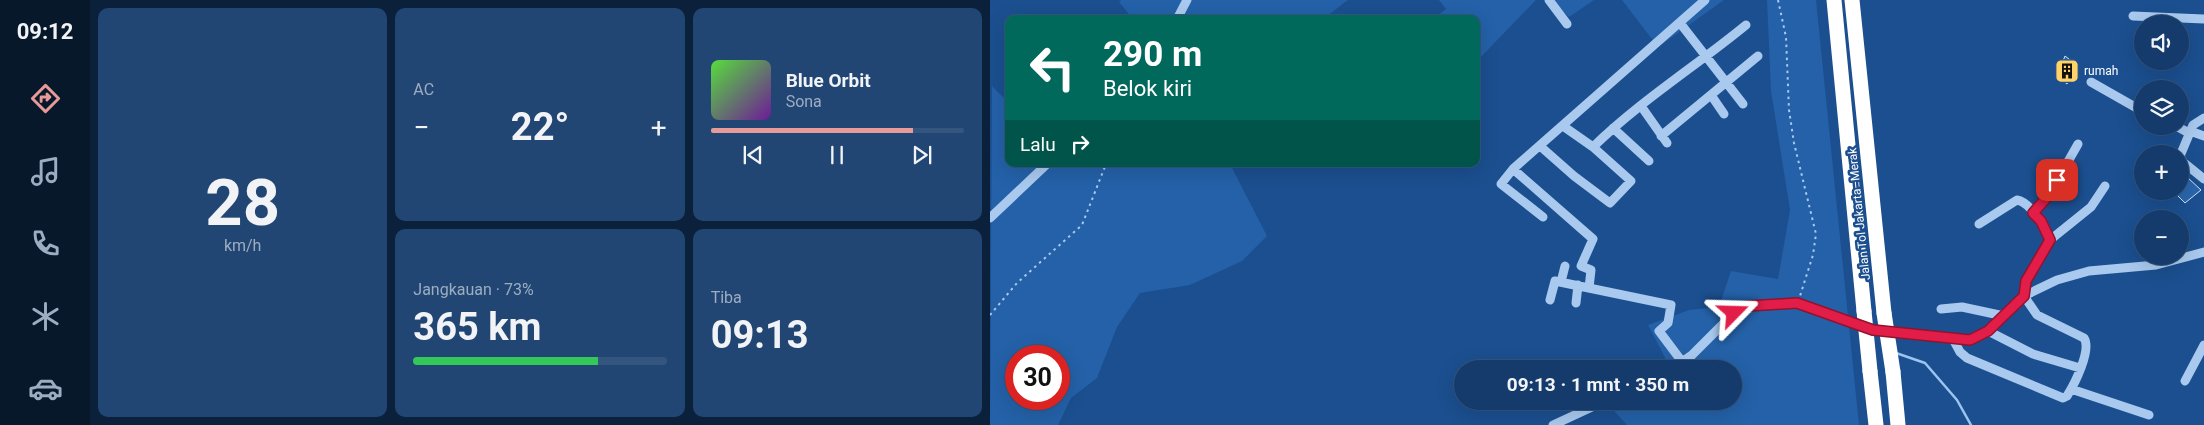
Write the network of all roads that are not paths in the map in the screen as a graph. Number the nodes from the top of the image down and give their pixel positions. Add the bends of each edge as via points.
1 (1187, 0) edge
2 (1550, 0) edge
3 (1705, 0) edge
4 (1834, 0) edge
5 (1852, 0) edge
6 (1179, 15) edge
7 (2133, 16) dead end
8 (2204, 19) edge
9 (1680, 22) junction
10 (1567, 24) dead end
11 (1746, 25) dead end
12 (1758, 56) dead end
13 (1707, 57) junction
14 (1726, 82) junction
15 (2092, 82) dead end
16 (1710, 95) junction
17 (1743, 104) dead end
18 (1641, 106) junction
19 (2134, 106) edge
20 (1724, 114) dead end
21 (2204, 118) edge
22 (1563, 126) junction
23 (1613, 128) junction
24 (2189, 132) joint
25 (2188, 135) edge
26 (2204, 136) edge
27 (2078, 144) dead end
28 (1540, 146) junction
29 (1593, 148) junction
30 (1649, 161) dead end
31 (1044, 167) edge
32 (1513, 169) junction
33 (2204, 180) edge
34 (2105, 186) dead end
35 (2033, 213) junction
36 (1543, 217) dead end
37 (990, 218) edge
38 (1979, 224) dead end
39 (2050, 240) junction
40 (2204, 252) edge
41 (2189, 255) edge
42 (2144, 265) edge
43 (1565, 266) dead end
44 (1561, 282) junction
45 (1578, 286) junction
46 (1589, 288) junction
47 (2024, 296) junction
48 (1550, 300) dead end
49 (1576, 303) dead end
50 (1941, 309) dead end
51 (2004, 316) junction
52 (1988, 331) junction
53 (1953, 339) junction
54 (2204, 345) edge
55 (1681, 360) edge
56 (1686, 360) edge
57 (2080, 368) junction
58 (2185, 381) dead end
59 (2071, 389) junction
60 (1586, 410) edge
61 (2149, 415) dead end
62 (1553, 425) edge
63 (1876, 425) edge
64 (1898, 425) edge

1 - 6 street
2 - 10 street
3 - 9 street
4 - 63 highway, Jalan Tol Jakarta–Merak, bridge
5 - 64 highway, Jalan Tol Jakarta–Merak, bridge
7 - 8 street
9 - 13 street
9 - 22 street
11 - 13 street
12 - 14 street
13 - 14 street
13 - 18 street
14 - 16 street
14 - 17 street
15 - 19 street
16 - 18 street via 1664,139
16 - 20 street
18 - 23 street
21 - 24 street
22 - 28 street
22 - 29 street
23 - 29 street
23 - 30 street
24 - 26 street
25 - 33 street via 2181,159
27 - 35 street via 2049,195
28 - 29 street via 1610,203 1631,181
28 - 32 street
31 - 37 street
32 - 36 street via 1501,184
32 - 46 street via 1593,239 1581,266 1591,270
34 - 39 street via 2086,212
35 - 38 street via 2017,200
35 - 39 street
39 - 47 street via 2026,281
40 - 41 street
42 - 47 street via 2088,270 2056,280
43 - 44 street
44 - 45 street
44 - 48 street via 1554,280
45 - 46 street
45 - 49 street
46 - 55 street via 1672,305 1668,323 1659,331
47 - 51 street
47 - 57 street via 2037,315 2084,338 2086,349
50 - 51 street via 1962,307
51 - 52 street
52 - 53 street via 1970,340
52 - 57 street via 2040,356
53 - 56 street via 1873,330 1797,303 1760,304 1741,308
53 - 59 street via 1964,356 1984,365 2063,398
54 - 58 street
57 - 59 street
59 - 61 street
60 - 62 street

